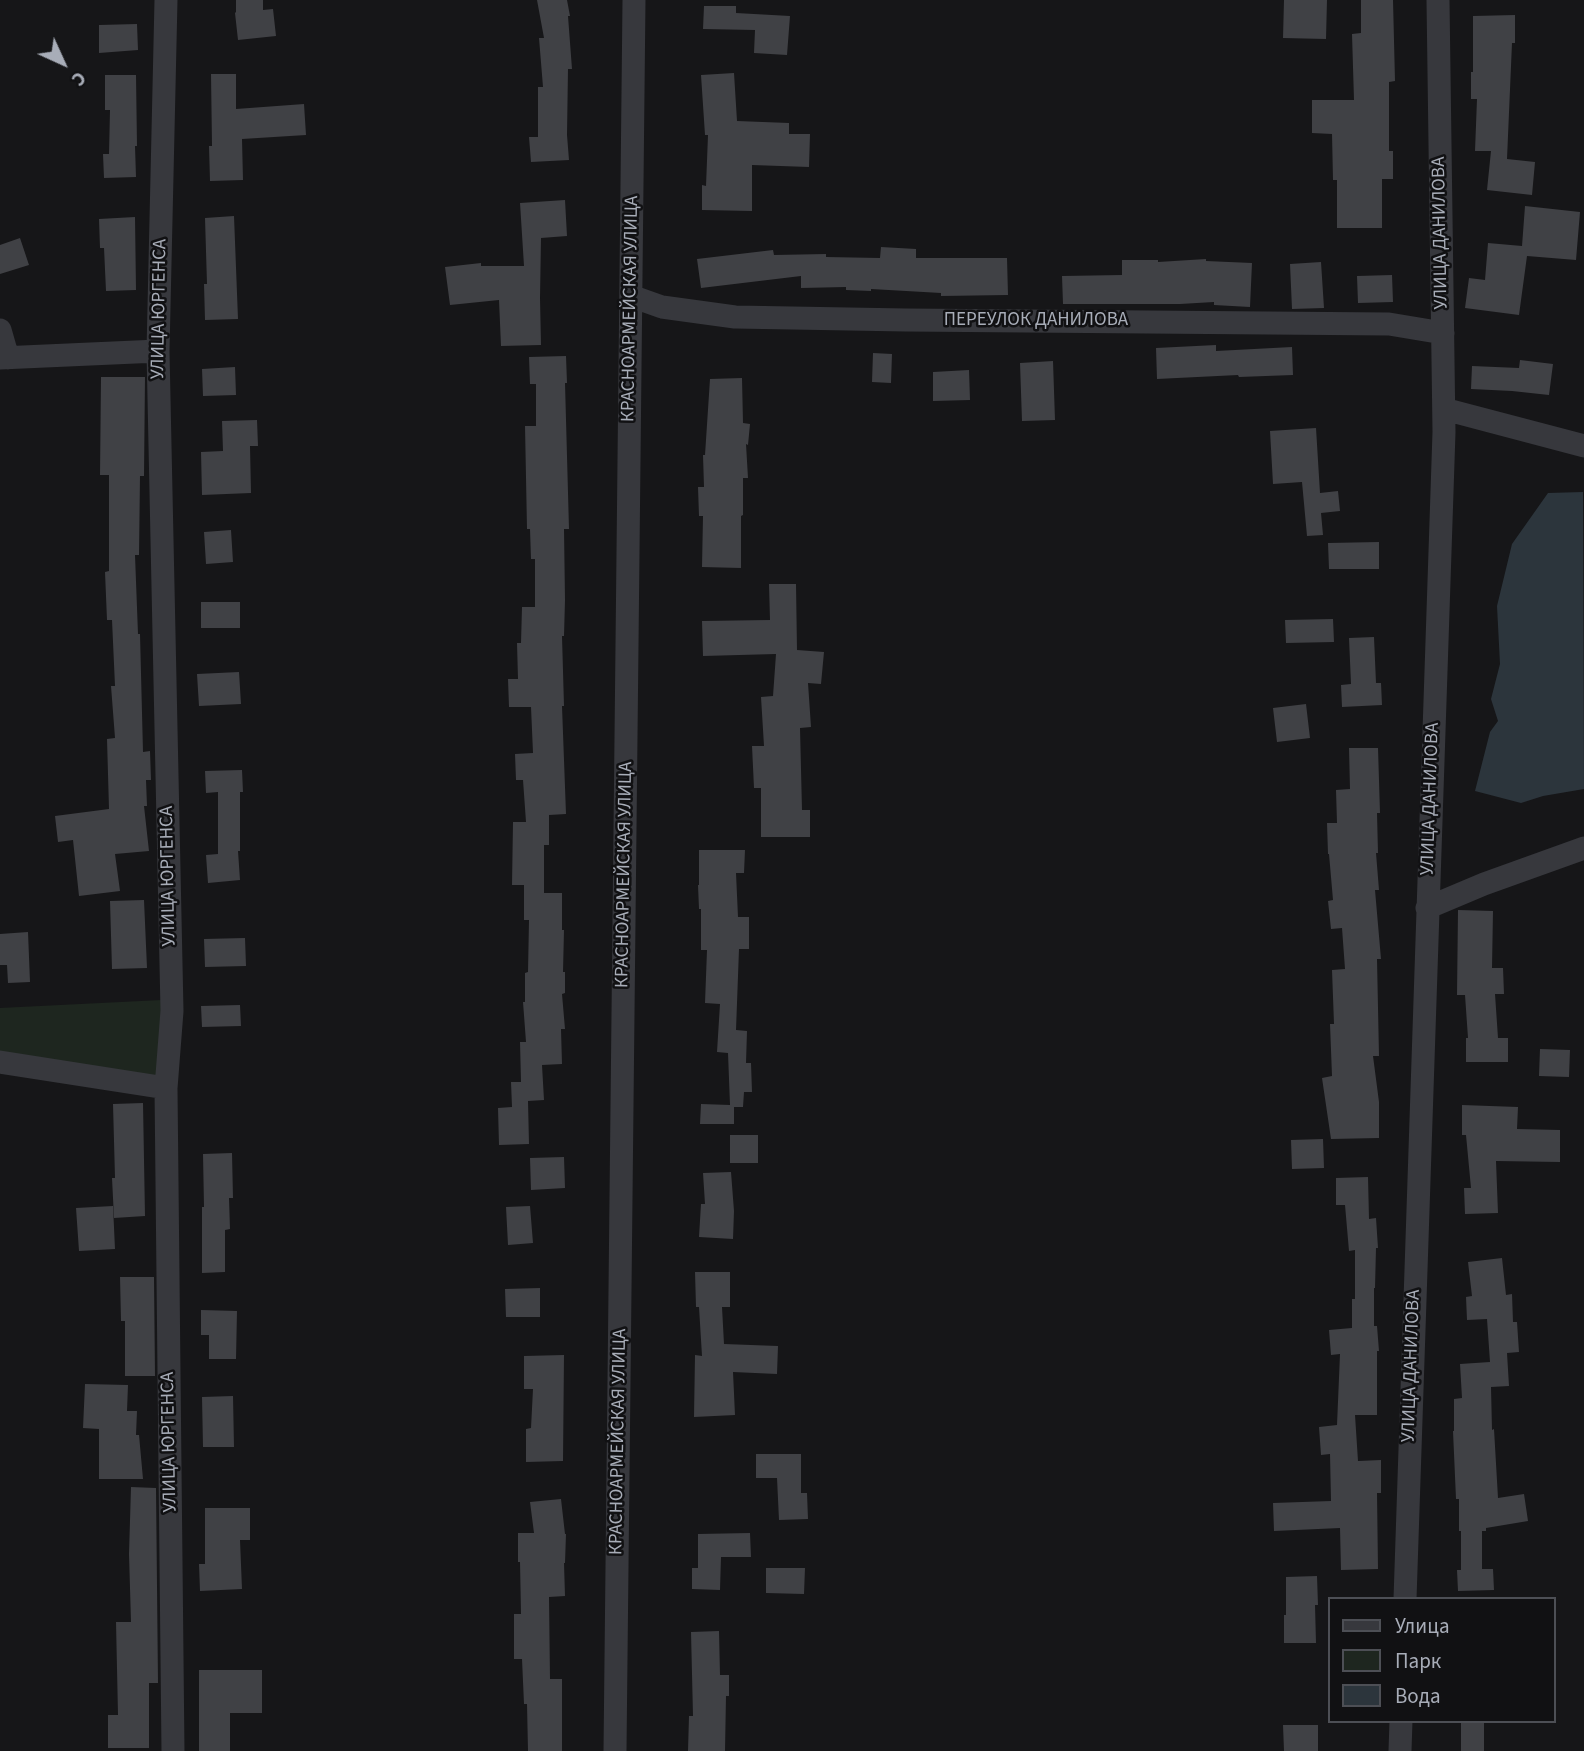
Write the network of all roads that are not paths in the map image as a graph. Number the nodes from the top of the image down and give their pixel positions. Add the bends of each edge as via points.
1 (166, 0) edge
2 (634, 0) edge
3 (1438, 0) edge
4 (631, 296) junction
5 (0, 330) edge
6 (1443, 333) junction
7 (159, 351) junction
8 (4, 358) edge
9 (1444, 409) junction
10 (1584, 446) edge
11 (1584, 848) edge
12 (1427, 908) junction
13 (0, 1062) edge
14 (166, 1088) junction
15 (1405, 1597) edge
16 (1401, 1723) edge
17 (173, 1751) edge
18 (615, 1751) edge
19 (1400, 1751) edge

1 - 7 street, УЛИЦА ЮРГЕНСА
2 - 4 street, КРАСНОАРМЕЙСКАЯ УЛИЦА
3 - 6 street, УЛИЦА ДАНИЛОВА
4 - 6 street, ПЕРЕУЛОК ДАНИЛОВА via 662,307 735,317 1389,324
4 - 18 street, КРАСНОАРМЕЙСКАЯ УЛИЦА
5 - 8 street
6 - 9 street, УЛИЦА ДАНИЛОВА
7 - 8 street
7 - 14 street, УЛИЦА ЮРГЕНСА via 172,1011
9 - 10 street
9 - 12 street, УЛИЦА ДАНИЛОВА
11 - 12 street
12 - 15 street, УЛИЦА ДАНИЛОВА
13 - 14 street
14 - 17 street, УЛИЦА ЮРГЕНСА
16 - 19 street

